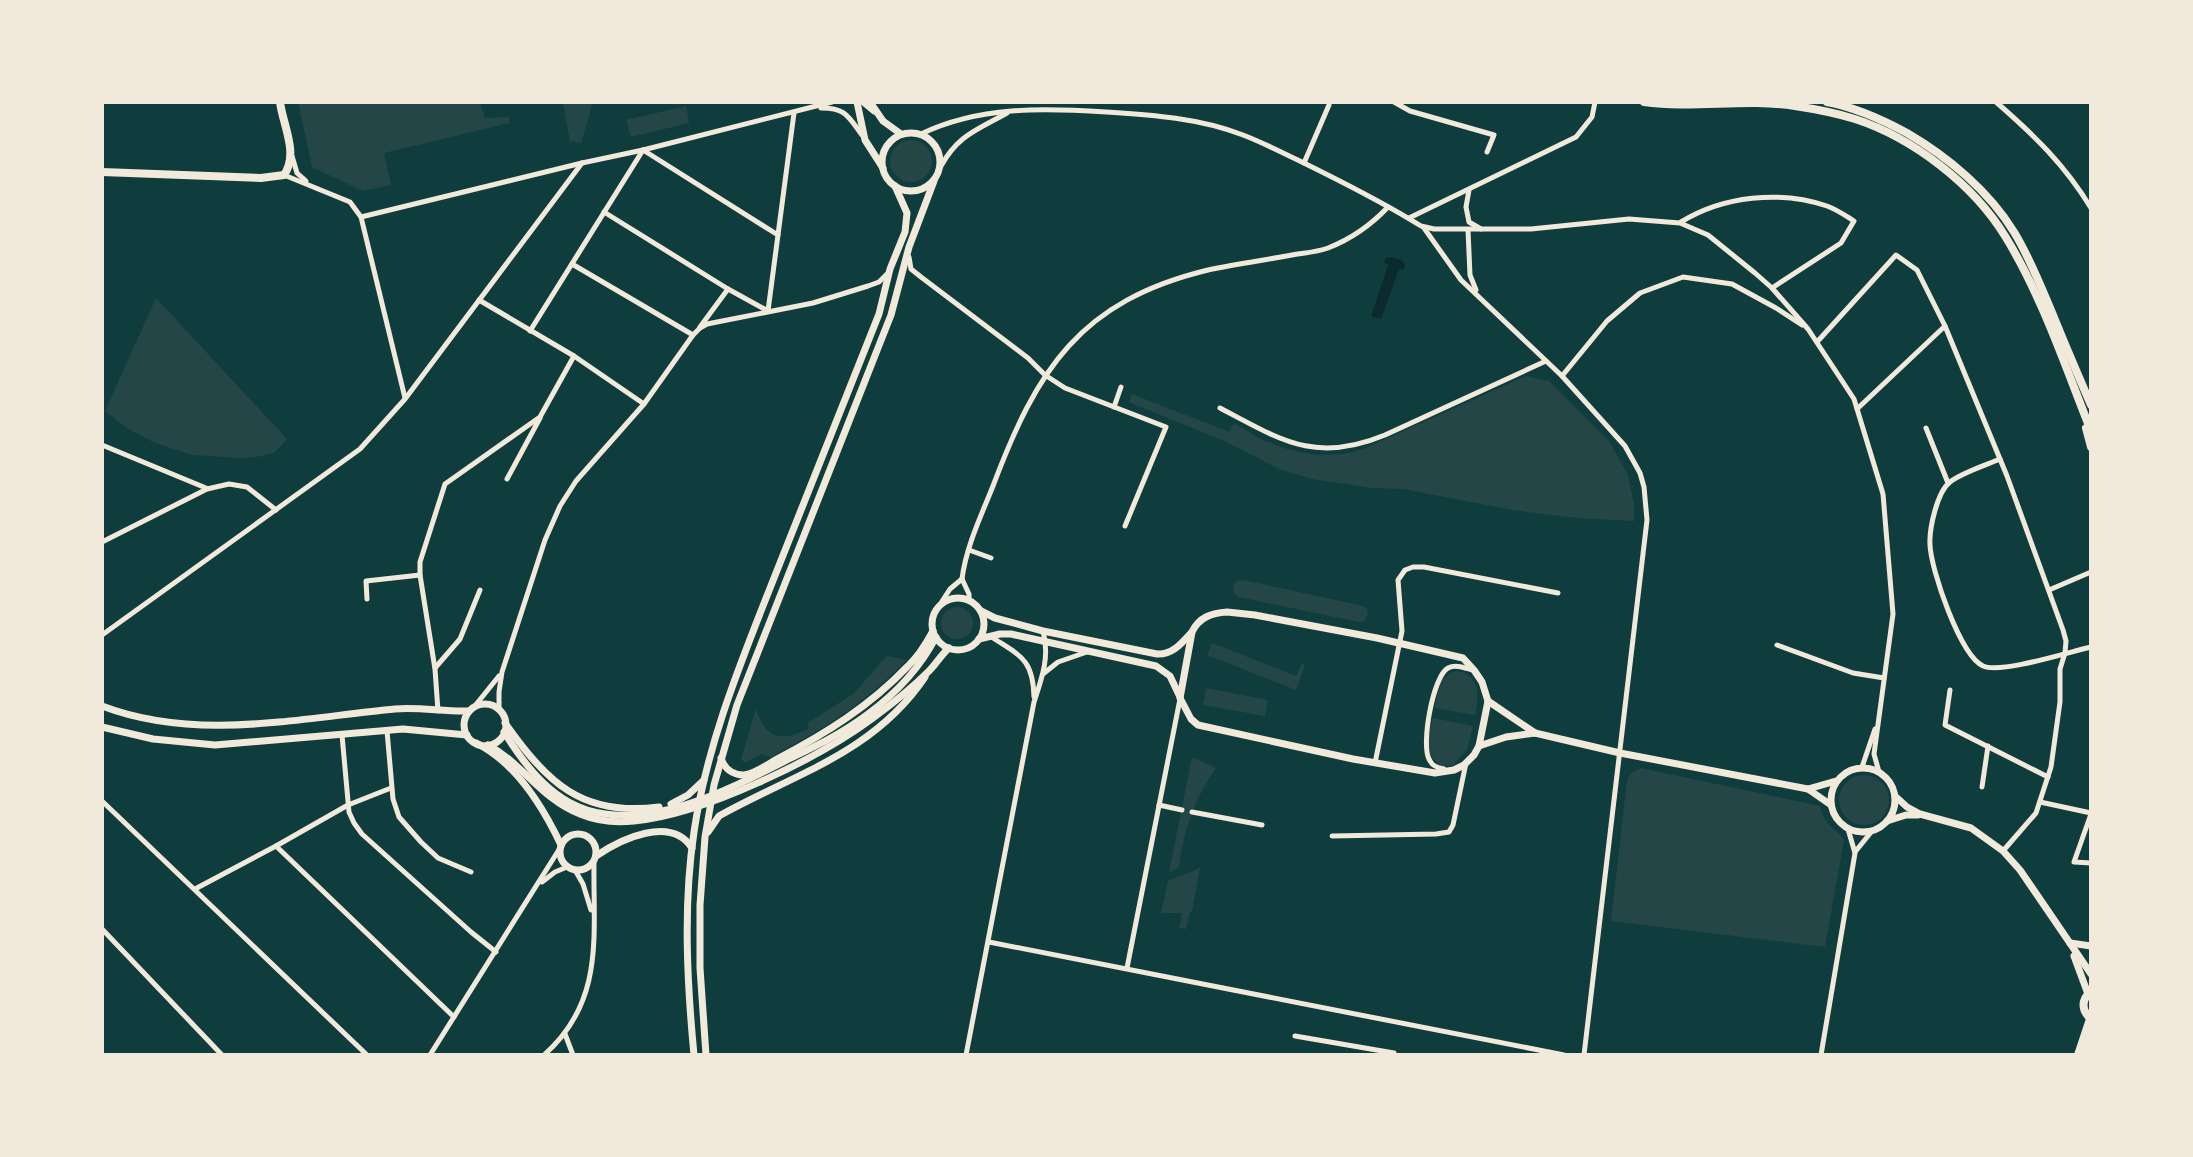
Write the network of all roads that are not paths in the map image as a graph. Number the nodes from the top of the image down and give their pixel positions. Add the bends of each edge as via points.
1 (280, 102) edge
2 (832, 102) edge
3 (859, 102) edge
4 (870, 102) edge
5 (1394, 102) edge
6 (1595, 102) edge
7 (1644, 102) edge
8 (1827, 102) edge
9 (1996, 102) edge
10 (1329, 105) dead end
11 (812, 109) junction
12 (1012, 111) junction
13 (794, 113) junction
14 (883, 121) junction
15 (901, 134) junction
16 (921, 134) junction
17 (865, 140) junction
18 (643, 150) junction
19 (1487, 152) dead end
20 (292, 155) junction
21 (582, 163) junction
22 (1304, 163) junction
23 (941, 166) junction
24 (883, 168) junction
25 (102, 172) edge
26 (284, 175) junction
27 (934, 181) junction
28 (895, 186) junction
29 (315, 187) junction
30 (1469, 190) junction
31 (1388, 207) junction
32 (2091, 208) edge
33 (604, 212) junction
34 (361, 217) junction
35 (1408, 218) junction
36 (1680, 223) junction
37 (1421, 226) junction
38 (1468, 230) junction
39 (1482, 230) junction
40 (778, 235) junction
41 (908, 252) junction
42 (572, 264) junction
43 (890, 269) junction
44 (921, 277) junction
45 (900, 279) junction
46 (868, 286) junction
47 (1772, 288) junction
48 (728, 289) junction
49 (1478, 294) junction
50 (479, 300) junction
51 (882, 303) junction
52 (768, 311) junction
53 (1945, 326) junction
54 (700, 328) junction
55 (1808, 329) junction
56 (530, 331) junction
57 (693, 335) junction
58 (1817, 342) junction
59 (574, 356) junction
60 (1546, 361) junction
61 (1045, 375) junction
62 (1562, 376) junction
63 (1121, 387) dead end
64 (2087, 390) edge
65 (405, 399) junction
66 (644, 404) junction
67 (2086, 406) edge
68 (1114, 407) junction
69 (1220, 408) dead end
70 (1857, 409) junction
71 (540, 417) junction
72 (1926, 428) dead end
73 (2091, 431) edge
74 (102, 445) edge
75 (2091, 447) edge
76 (2000, 459) junction
77 (507, 479) dead end
78 (1948, 483) junction
79 (207, 489) junction
80 (276, 510) junction
81 (1125, 526) dead end
82 (103, 539) edge
83 (969, 550) junction
84 (991, 558) dead end
85 (2091, 572) edge
86 (420, 575) junction
87 (962, 579) junction
88 (480, 590) dead end
89 (2049, 590) junction
90 (1558, 593) dead end
91 (367, 599) dead end
92 (969, 600) junction
93 (939, 606) junction
94 (981, 611) junction
95 (1043, 631) junction
96 (1192, 632) junction
97 (934, 634) junction
98 (102, 635) edge
99 (990, 636) junction
100 (979, 639) junction
101 (1046, 641) junction
102 (1400, 643) junction
103 (1777, 645) dead end
104 (2091, 647) edge
105 (949, 648) junction
106 (1092, 651) junction
107 (2065, 653) junction
108 (435, 669) junction
109 (1474, 670) junction
110 (929, 671) junction
111 (502, 672) junction
112 (1043, 675) junction
113 (1884, 678) junction
114 (1950, 690) dead end
115 (1180, 698) junction
116 (1488, 701) junction
117 (1034, 702) junction
118 (102, 706) edge
119 (472, 709) junction
120 (499, 710) junction
121 (438, 711) junction
122 (1878, 720) junction
123 (505, 723) junction
124 (102, 727) edge
125 (387, 731) junction
126 (504, 732) junction
127 (1535, 733) junction
128 (342, 735) junction
129 (467, 735) junction
130 (476, 743) junction
131 (488, 745) junction
132 (1479, 746) junction
133 (1988, 746) junction
134 (1620, 753) junction
135 (721, 758) junction
136 (1466, 762) junction
137 (1375, 763) junction
138 (1862, 767) junction
139 (1454, 770) junction
140 (1879, 772) junction
141 (2048, 777) junction
142 (704, 780) junction
143 (1836, 781) junction
144 (1982, 787) dead end
145 (391, 788) junction
146 (1808, 789) junction
147 (1896, 797) junction
148 (102, 801) edge
149 (2040, 802) junction
150 (348, 805) junction
151 (1159, 805) junction
152 (1831, 805) junction
153 (1182, 810) dead end
154 (1192, 812) dead end
155 (2091, 813) edge
156 (1920, 814) junction
157 (1887, 821) junction
158 (1262, 825) dead end
159 (1848, 829) junction
160 (1872, 831) junction
161 (1332, 836) dead end
162 (705, 837) junction
163 (276, 846) junction
164 (561, 847) junction
165 (692, 848) junction
166 (2003, 851) junction
167 (1855, 853) junction
168 (595, 860) junction
169 (2091, 863) edge
170 (571, 869) junction
171 (471, 872) dead end
172 (195, 889) junction
173 (535, 889) junction
174 (593, 915) junction
175 (102, 929) edge
176 (989, 942) junction
177 (2069, 942) junction
178 (2091, 946) edge
179 (496, 952) junction
180 (1127, 968) junction
181 (2091, 974) edge
182 (2089, 992) edge
183 (454, 1017) junction
184 (2091, 1019) edge
185 (565, 1033) junction
186 (1295, 1036) dead end
187 (2091, 1038) edge
188 (1394, 1053) edge
189 (222, 1055) edge
190 (367, 1055) edge
191 (430, 1055) edge
192 (544, 1055) edge
193 (573, 1055) edge
194 (694, 1055) edge
195 (706, 1055) edge
196 (966, 1055) edge
197 (1564, 1055) edge
198 (1584, 1055) edge
199 (1821, 1055) edge
200 (2078, 1055) edge
201 (2085, 1055) edge

1 - 20 main road
2 - 11 street
3 - 14 street
3 - 17 street
4 - 14 street
5 - 19 street via 1494,135
6 - 30 street via 1592,117 1576,137
7 - 67 main road via 1802,107 1856,119 1916,150 1979,201 2004,234
8 - 64 main road via 1864,113 1922,142 1988,197 2030,261
9 - 32 street via 2040,141
10 - 22 street
11 - 13 street
11 - 17 street via 837,108
12 - 16 street via 959,119
12 - 22 street via 1058,109 1199,122
12 - 23 street via 963,137
13 - 18 street
13 - 40 street
14 - 15 street
15 - 16 street
15 - 24 street via 884,151
16 - 23 street via 937,147
17 - 24 street
18 - 21 street
18 - 33 street
18 - 40 street
20 - 26 main road
20 - 29 street via 297,173
21 - 34 street
21 - 50 street
22 - 31 street
23 - 27 street
24 - 28 street
25 - 26 main road
26 - 29 street
27 - 28 street via 911,191
27 - 41 street
28 - 43 street via 907,213
29 - 34 street via 350,202
30 - 35 street
30 - 39 street via 1469,222
31 - 35 street
31 - 61 street via 1362,231 1326,249 1209,270 1154,286 1109,309 1060,353
33 - 42 street
33 - 48 street
34 - 65 street
35 - 37 street
36 - 39 street via 1629,219
36 - 47 street via 1708,235
36 - 47 street via 1739,199 1762,198 1794,198 1829,207 1854,221 1841,243
37 - 38 street
37 - 49 street via 1461,280
38 - 39 street
38 - 49 street via 1470,275
40 - 52 street
41 - 44 street via 911,269
41 - 45 street
42 - 56 street
42 - 57 street
43 - 46 street
43 - 51 street
44 - 45 street via 907,274
44 - 61 street
45 - 135 street via 891,315 737,705
46 - 51 street
46 - 52 street
47 - 55 street
48 - 52 street
48 - 54 street
49 - 60 street
50 - 56 street
50 - 65 street
51 - 142 street via 743,655
52 - 54 street
53 - 58 street via 1917,270 1896,255
53 - 70 street
53 - 76 street
54 - 57 street
55 - 58 street
55 - 62 street via 1732,284 1683,277 1640,293 1607,321
56 - 59 street
57 - 66 street
58 - 70 street
59 - 66 street
59 - 71 street
60 - 62 street
60 - 69 street via 1385,435 1347,447 1290,443
61 - 68 street
61 - 83 street via 1017,425
62 - 134 street via 1625,446 1644,487 1647,520
63 - 68 street
64 - 67 main road
65 - 80 street via 360,449
66 - 111 street via 560,506
67 - 73 main road
67 - 75 main road
68 - 81 street via 1166,427
70 - 113 street via 1883,494 1893,614
71 - 77 street
71 - 86 street via 445,484
72 - 78 street
74 - 79 street
76 - 78 street
76 - 89 street
78 - 107 street via 1935,507 1930,543 1933,565 1969,654 1984,666 2005,668
79 - 80 street via 247,487
79 - 82 street
80 - 98 street
83 - 84 street
83 - 87 street
85 - 89 street
86 - 91 street via 366,581
86 - 108 street
87 - 92 street
87 - 93 street
88 - 108 street via 460,639
89 - 107 street
90 - 102 street via 1409,568 1397,583
92 - 93 street via 953,598
92 - 94 street
93 - 97 street
94 - 95 street
94 - 100 street
95 - 96 street via 1157,654 1169,653
95 - 101 street
96 - 102 street via 1206,616 1227,612
96 - 115 street
97 - 105 street
97 - 126 street via 923,658 899,687 856,723 750,779 661,811 615,815 573,804 538,778
97 - 135 street via 902,672 825,734 748,774 732,772
99 - 100 street
99 - 101 street
99 - 117 street via 1029,667
100 - 105 street via 965,649
101 - 106 street
101 - 112 street
102 - 109 street via 1463,658
102 - 137 street
103 - 113 street via 1853,673
104 - 107 street
105 - 110 street
106 - 112 street via 1058,662
106 - 115 street via 1162,669
107 - 141 street
108 - 121 street
109 - 116 street
109 - 139 street via 1455,666 1443,672 1428,724 1429,760 1437,768
110 - 131 street via 829,746 721,798 647,820 616,822 579,814 548,796
110 - 162 street via 911,698 870,736 719,816
111 - 119 street
111 - 120 street
112 - 117 street
113 - 122 street
114 - 133 street via 1945,725
115 - 137 street via 1198,725
115 - 151 street
116 - 127 street
116 - 132 street
117 - 176 street
118 - 121 street via 154,720 217,725 398,709
119 - 120 street via 487,704
119 - 121 street
119 - 129 street via 464,722
120 - 123 street
122 - 138 street
122 - 140 street via 1874,754
123 - 126 street
123 - 142 street via 550,778 596,804 625,809 665,806
124 - 128 street via 215,745
125 - 128 street
125 - 129 street
125 - 145 street
126 - 131 street
127 - 132 street
127 - 134 street
128 - 150 street
129 - 130 street
130 - 131 street
130 - 164 street via 501,760 530,792
132 - 136 street
133 - 141 street
133 - 144 street
134 - 146 street
134 - 198 street
135 - 162 street
136 - 139 street
136 - 161 street via 1449,832
137 - 139 street via 1435,773
138 - 140 street
138 - 143 street
140 - 147 street
141 - 149 street
142 - 165 street
143 - 146 street
143 - 152 street
145 - 150 street
145 - 171 street via 399,817 421,842 445,862
146 - 152 street
147 - 156 street
147 - 157 street
148 - 172 street
149 - 155 street
149 - 166 street
150 - 163 street
150 - 179 street via 362,834
151 - 153 street
151 - 180 street
152 - 159 street
154 - 158 street
155 - 169 street via 2074,862
156 - 157 street
156 - 166 street via 1971,828
157 - 160 street
159 - 160 street
159 - 167 street
160 - 167 street
162 - 195 street via 700,921
163 - 172 street
163 - 183 street
164 - 168 street via 569,836 587,836 595,844
164 - 170 street via 561,859
164 - 173 street
165 - 168 street via 675,832 658,832 622,841
165 - 194 street via 688,933
166 - 177 street
167 - 199 street
168 - 170 street via 586,869
168 - 174 street
170 - 173 street via 549,876
170 - 174 street via 583,884
172 - 190 street
173 - 179 street
174 - 185 street via 588,988
175 - 189 street
176 - 180 street
176 - 196 street
177 - 178 street
177 - 181 street
177 - 182 street
179 - 183 street
180 - 197 street
182 - 184 main road via 2083,1004
183 - 191 street
184 - 200 main road
185 - 192 street
185 - 193 street
186 - 188 street
187 - 201 main road

